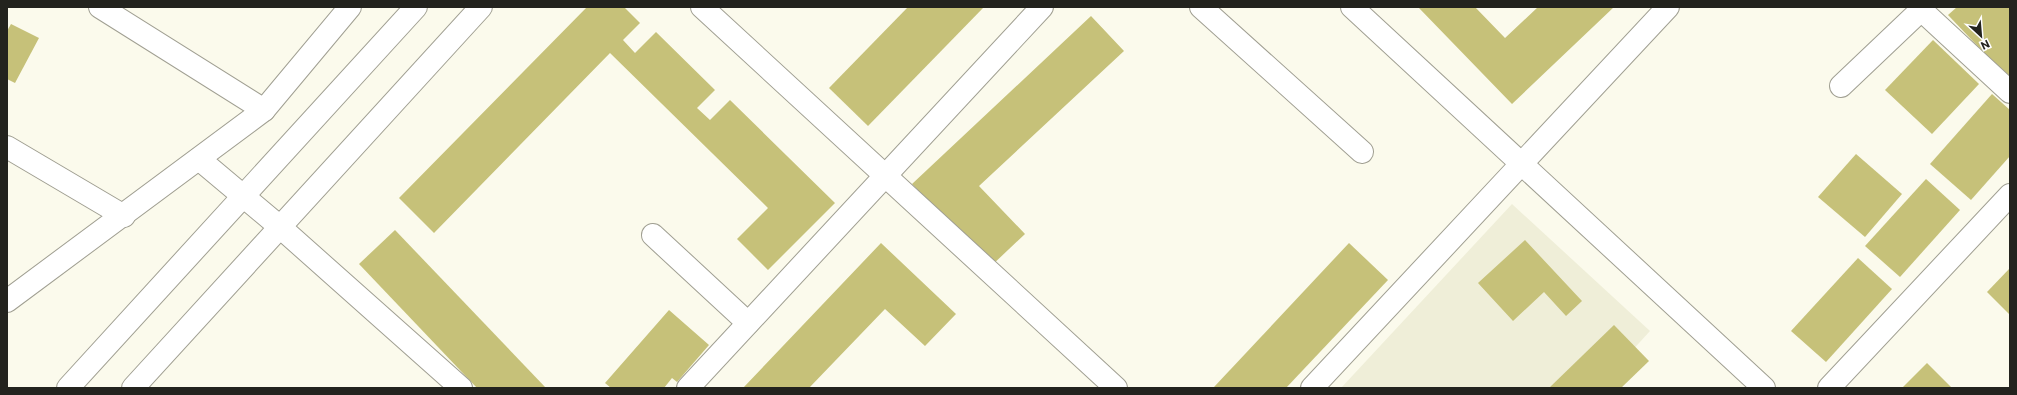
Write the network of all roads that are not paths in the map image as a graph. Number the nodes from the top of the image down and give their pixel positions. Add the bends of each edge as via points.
1 (100, 7) edge
2 (350, 7) edge
3 (416, 7) edge
4 (481, 7) edge
5 (702, 7) edge
6 (1042, 7) edge
7 (1201, 7) edge
8 (1352, 7) edge
9 (1668, 7) edge
10 (1920, 8) edge
11 (1842, 86) dead end
12 (2010, 92) edge
13 (264, 110) junction
14 (7, 147) edge
15 (1362, 152) dead end
16 (200, 159) junction
17 (1521, 164) junction
18 (886, 175) junction
19 (2010, 195) edge
20 (242, 197) junction
21 (124, 216) junction
22 (280, 227) junction
23 (654, 235) dead end
24 (7, 301) edge
25 (748, 323) junction
26 (68, 388) edge
27 (133, 388) edge
28 (461, 388) edge
29 (688, 388) edge
30 (1116, 388) edge
31 (1312, 388) edge
32 (1764, 388) edge
33 (1829, 388) edge

1 - 13 street
2 - 13 street
3 - 20 street
4 - 22 street
5 - 18 street
6 - 18 street
7 - 15 street
8 - 17 street
9 - 17 street
10 - 11 street
10 - 12 street
13 - 16 street
14 - 21 street
16 - 20 street
16 - 21 street
17 - 31 street
17 - 32 street
18 - 25 street
18 - 30 street
19 - 33 street
20 - 22 street
20 - 26 street
21 - 24 street
22 - 27 street
22 - 28 street
23 - 25 street
25 - 29 street

